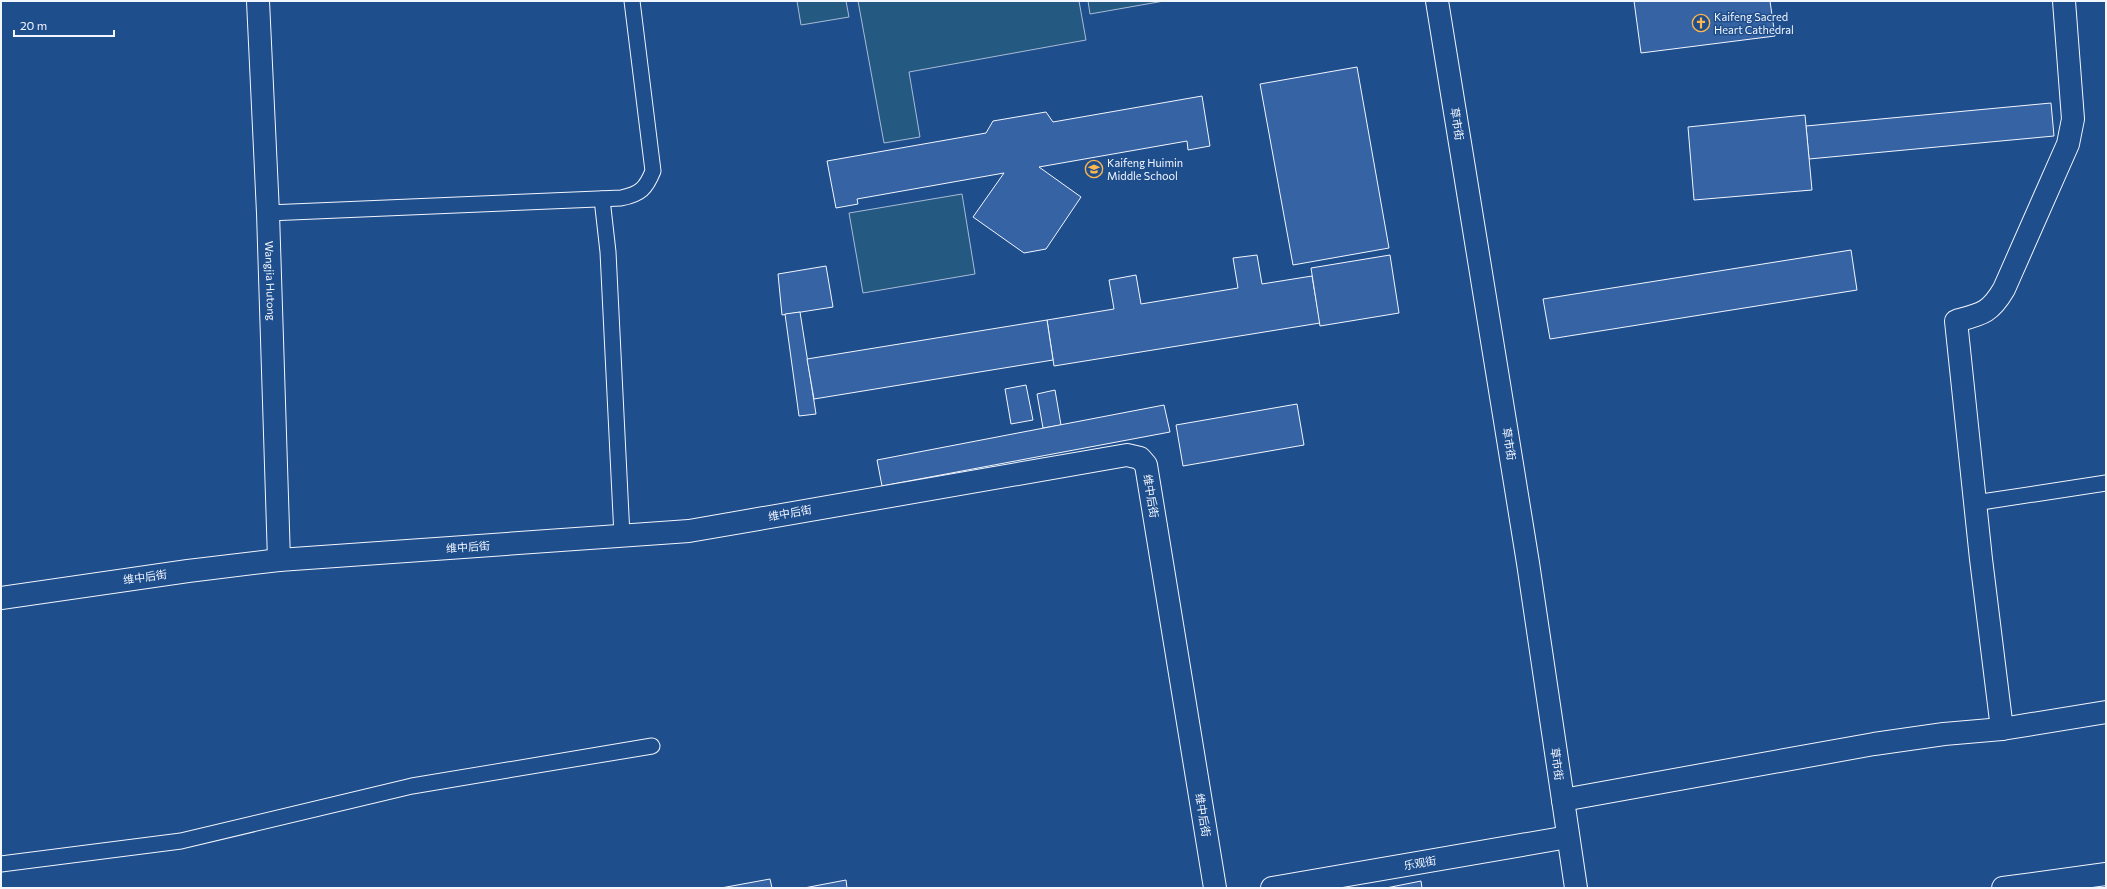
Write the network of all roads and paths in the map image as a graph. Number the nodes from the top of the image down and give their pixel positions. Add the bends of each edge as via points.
1 (258, 1) edge
2 (632, 1) edge
3 (1437, 1) edge
4 (2064, 1) edge
5 (602, 199) junction
6 (268, 213) junction
7 (2106, 483) edge
8 (1975, 503) junction
9 (622, 536) junction
10 (279, 560) junction
11 (1, 598) edge
12 (2106, 712) edge
13 (2002, 729) junction
14 (652, 746) dead end
15 (1563, 800) junction
16 (1568, 837) junction
17 (1, 864) edge
18 (2106, 874) edge
19 (1215, 888) edge
20 (1272, 888) edge
21 (1576, 888) edge
22 (2003, 888) edge

1 - 6 street, Wangjia Hutong
2 - 5 lane via 653,170 647,186 634,196
3 - 15 street, 草市街 via 1528,562
4 - 8 street via 2073,119 2068,144 1997,301 1984,313 1956,321
5 - 6 lane
5 - 9 lane via 608,252
6 - 10 street, Wangjia Hutong
7 - 8 lane
8 - 13 street
9 - 10 street, 维中后街
9 - 19 street, 维中后街 via 689,531 1127,455 1140,458 1146,465
10 - 11 street, 维中后街
12 - 13 street
13 - 15 street via 1874,744
14 - 17 lane via 412,786 180,841
15 - 16 street, 草市街
16 - 20 street, 乐观街
16 - 21 street, 草市街
18 - 22 street

